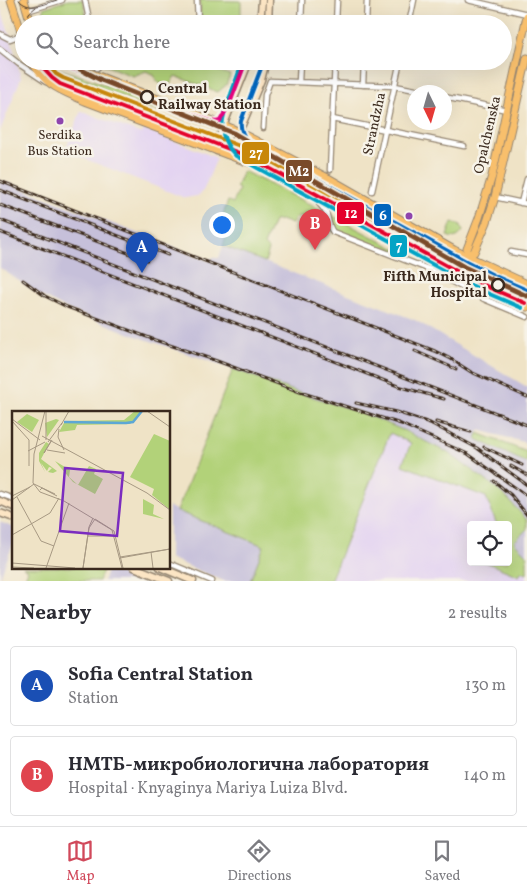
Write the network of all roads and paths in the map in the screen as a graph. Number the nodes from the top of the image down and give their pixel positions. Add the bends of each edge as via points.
1 (11, 0) edge
2 (24, 0) edge
3 (62, 0) edge
4 (85, 0) edge
5 (197, 0) edge
6 (262, 0) edge
7 (269, 0) edge
8 (302, 0) edge
9 (337, 0) edge
10 (367, 0) edge
11 (414, 0) edge
12 (468, 0) edge
13 (27, 11) junction
14 (16, 15) edge
15 (28, 15) edge
16 (88, 15) edge
17 (198, 15) edge
18 (261, 15) edge
19 (268, 15) edge
20 (301, 15) edge
21 (336, 15) edge
22 (366, 15) edge
23 (411, 15) edge
24 (527, 15) edge
25 (0, 34) edge
26 (15, 39) edge
27 (0, 49) edge
28 (15, 61) edge
29 (527, 63) edge
30 (27, 70) edge
31 (37, 70) edge
32 (82, 70) edge
33 (245, 70) edge
34 (264, 70) edge
35 (300, 70) edge
36 (335, 70) edge
37 (364, 70) edge
38 (398, 70) edge
39 (299, 82) junction
40 (50, 84) junction
41 (334, 84) junction
42 (363, 85) junction
43 (395, 86) junction
44 (407, 88) edge
45 (452, 98) edge
46 (507, 110) junction
47 (332, 119) junction
48 (223, 125) junction
49 (263, 128) dead end
50 (385, 130) junction
51 (239, 132) junction
52 (464, 146) dead end
53 (218, 151) junction
54 (226, 154) junction
55 (330, 170) dead end
56 (527, 179) edge
57 (303, 190) junction
58 (372, 191) dead end
59 (495, 196) junction
60 (521, 203) junction
61 (527, 204) edge
62 (511, 252) dead end
63 (527, 255) edge
64 (468, 257) junction
65 (459, 276) junction
66 (527, 284) edge
67 (527, 307) edge
68 (527, 317) edge
69 (0, 494) edge
70 (12, 498) edge
71 (0, 501) edge
72 (12, 506) edge
73 (0, 513) edge
74 (12, 517) edge
75 (170, 563) edge
76 (136, 568) edge
77 (162, 568) edge
78 (169, 581) edge
79 (193, 581) edge
80 (212, 581) edge

1 - 14 main road
2 - 13 main road
3 - 13 street
4 - 16 street
5 - 17 street
6 - 18 main road
7 - 19 main road
8 - 20 street
9 - 21 street
10 - 22 street
11 - 23 street
12 - 24 street
13 - 15 main road
24 - 46 main road, Opalchenska
25 - 26 street
27 - 28 street
29 - 59 main road, Opalchenska
30 - 40 street
31 - 40 main road
32 - 48 main road
33 - 48 main road
34 - 51 main road
35 - 39 street
36 - 41 street
37 - 42 street
38 - 43 street, Strandzha
39 - 41 street
39 - 49 street via 270,81 265,95
40 - 53 main road via 85,101
41 - 42 street
41 - 47 street
42 - 43 street
43 - 44 street
43 - 50 street, Strandzha
45 - 46 street
46 - 64 main road, Opalchenska via 492,176 467,248
47 - 50 street
47 - 55 street
48 - 51 main road
48 - 53 main road
50 - 52 street
50 - 58 street, Strandzha
51 - 54 main road
51 - 64 main road
53 - 54 main road
54 - 57 main road
56 - 60 street
57 - 65 main road
57 - 68 street via 321,205 333,232 428,269 484,299
59 - 60 street
59 - 64 main road, Opalchenska via 474,252
60 - 61 street
62 - 63 street
64 - 65 main road, Opalchenska
64 - 66 main road
65 - 67 main road
69 - 70 street
71 - 72 main road
73 - 74 main road
75 - 80 street
76 - 78 main road
77 - 79 main road

